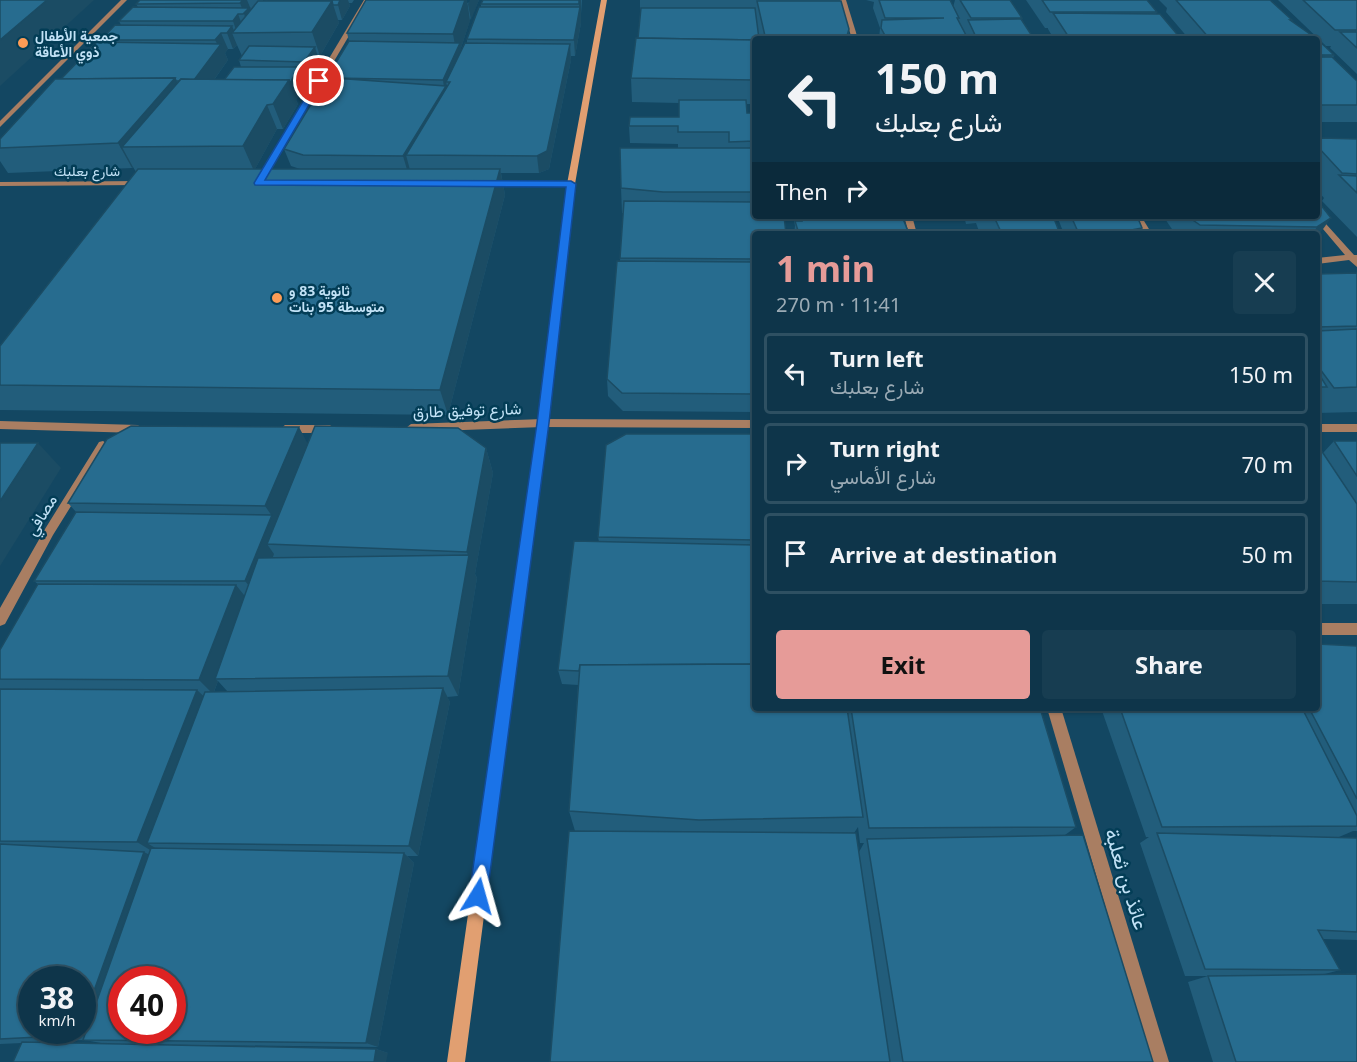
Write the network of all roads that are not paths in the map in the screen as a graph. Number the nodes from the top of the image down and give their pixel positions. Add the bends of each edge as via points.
1 (124, 0) edge
2 (367, 0) edge
3 (604, 0) edge
4 (843, 0) edge
5 (854, 36) edge
6 (0, 125) edge
7 (155, 183) edge
8 (247, 183) edge
9 (258, 183) junction
10 (270, 183) edge
11 (0, 184) edge
12 (478, 184) edge
13 (571, 184) junction
14 (1319, 219) edge
15 (1353, 257) edge
16 (1320, 261) edge
17 (1357, 264) edge
18 (543, 423) junction
19 (752, 424) edge
20 (0, 426) edge
21 (395, 428) edge
22 (1320, 428) edge
23 (1357, 428) edge
24 (149, 429) edge
25 (268, 429) edge
26 (339, 429) edge
27 (113, 430) junction
28 (0, 620) edge
29 (1320, 628) edge
30 (1357, 629) edge
31 (1055, 711) edge
32 (456, 1062) edge
33 (1160, 1062) edge

1 - 6 street
2 - 9 street
3 - 13 street
4 - 5 street
7 - 11 street, شارع بعلبك
8 - 9 street
9 - 10 street
12 - 13 street
13 - 18 street
14 - 15 street
15 - 16 street
15 - 17 street
18 - 19 street, شارع توفيق طارق
18 - 21 street, شارع توفيق طارق
18 - 32 street
20 - 27 street
22 - 23 street
24 - 27 street
25 - 26 street
27 - 28 street, مصافي
29 - 30 street
31 - 33 street, عائذ بن ثعلبة

